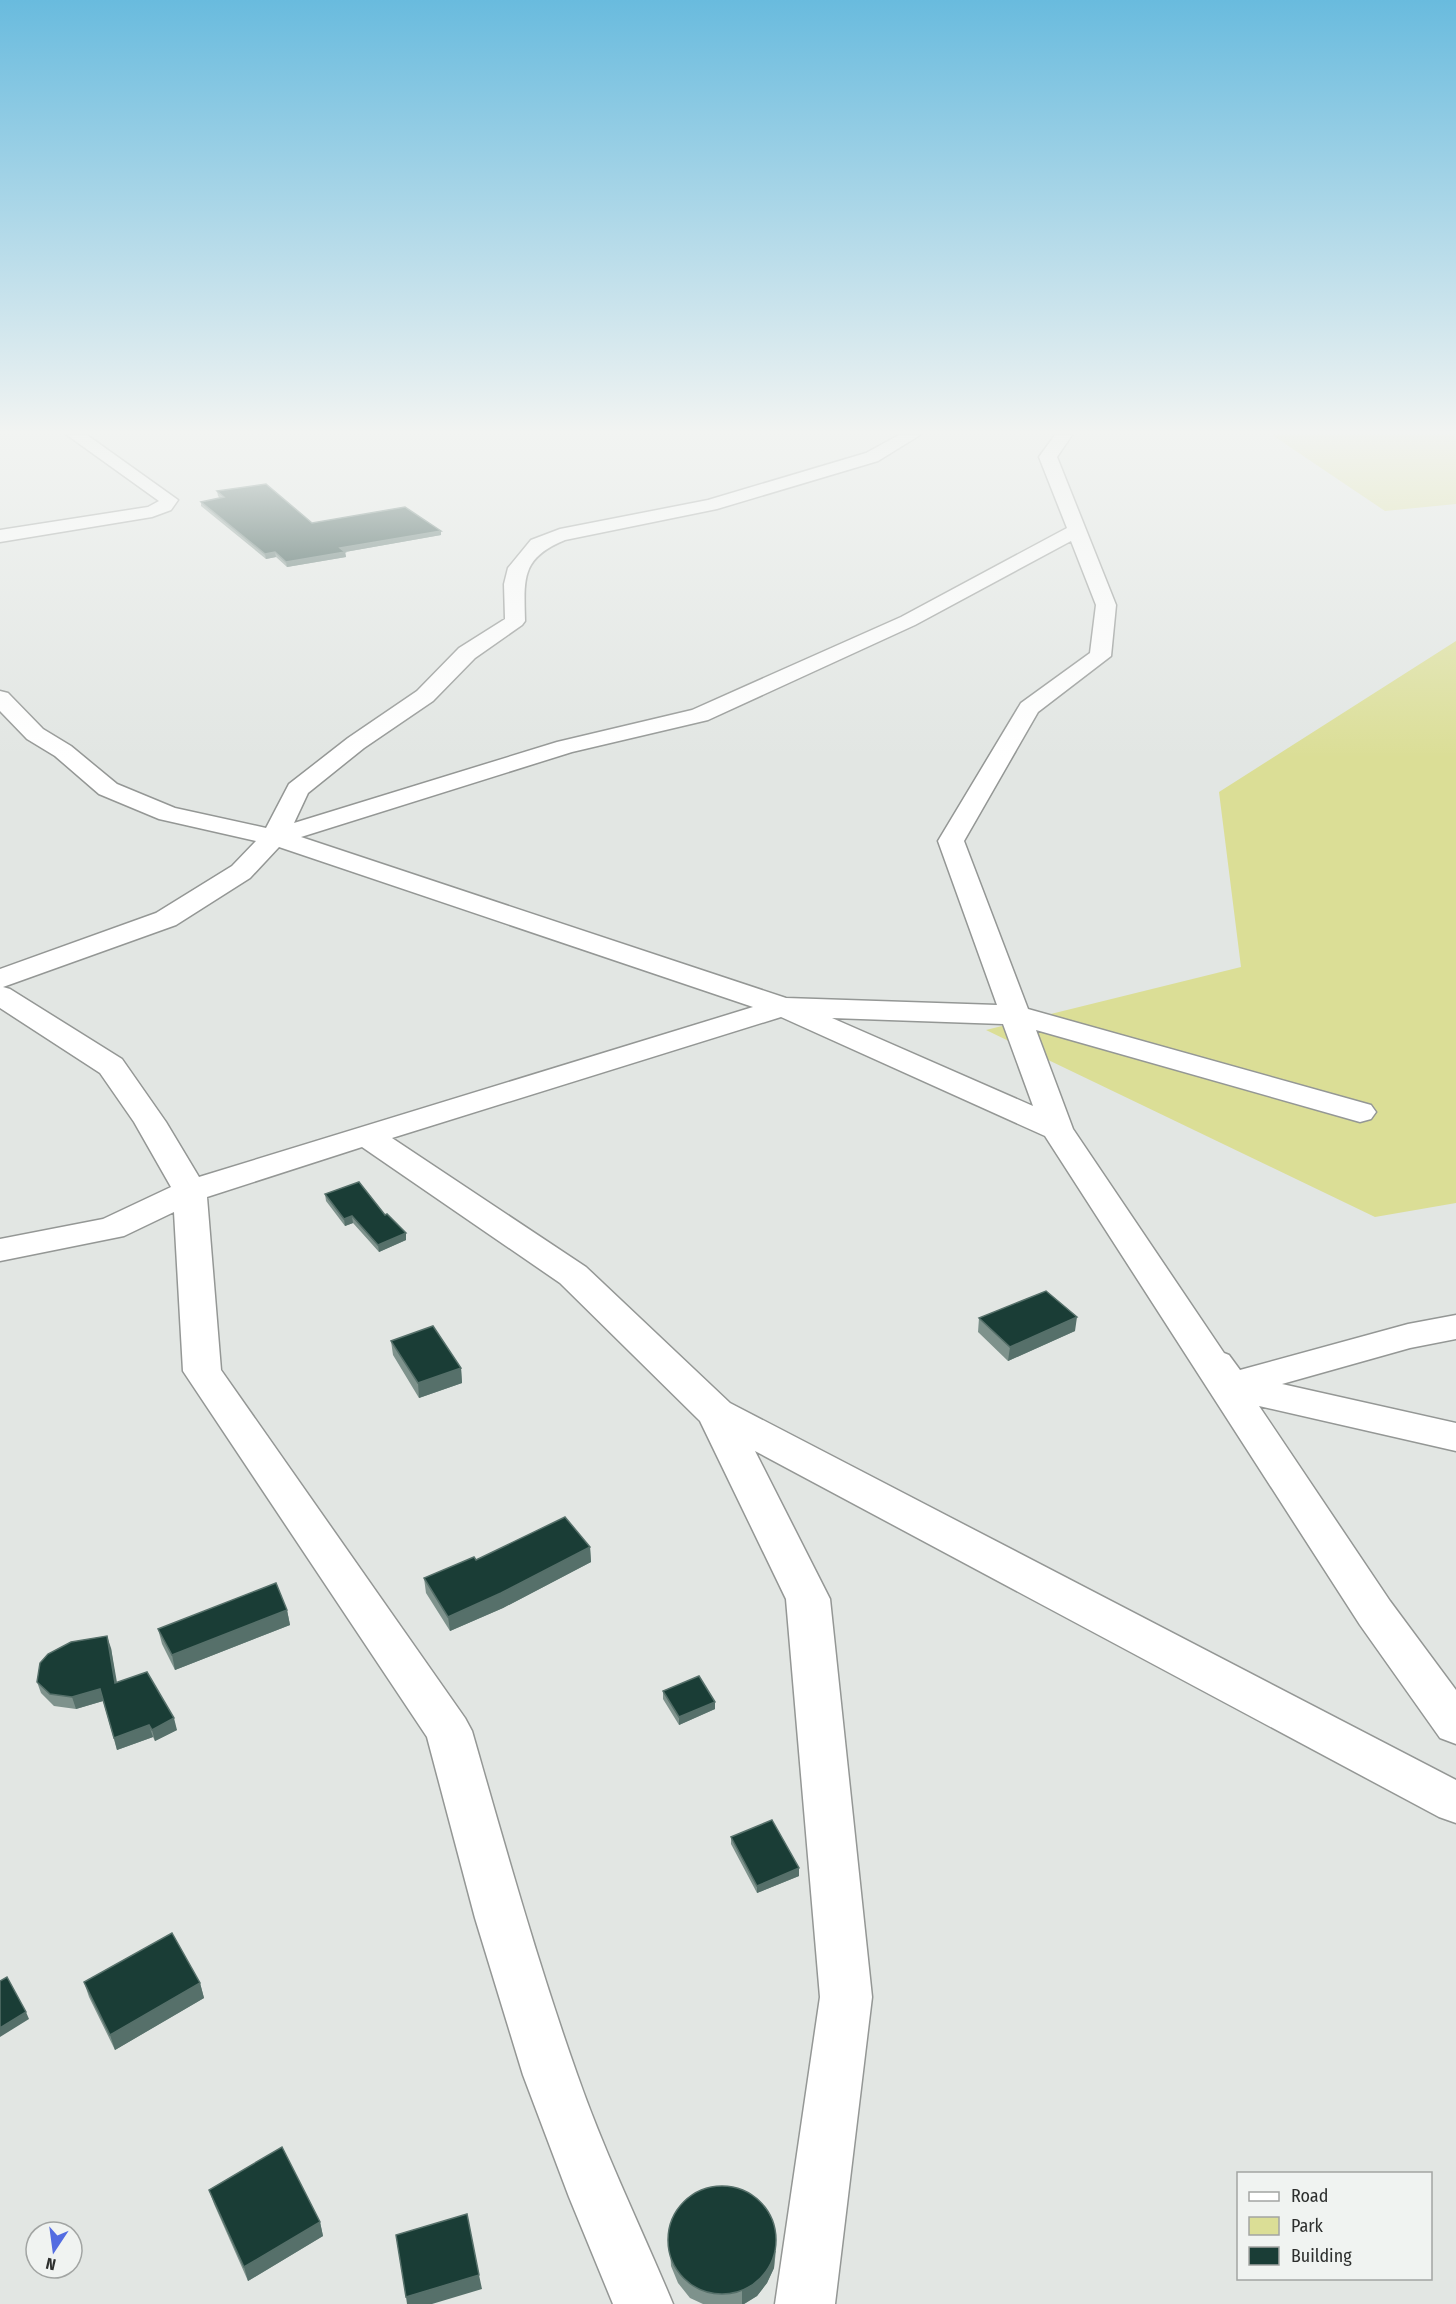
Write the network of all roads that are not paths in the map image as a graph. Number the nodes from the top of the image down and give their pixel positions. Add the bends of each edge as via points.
1 (2, 543) edge
2 (541, 543) edge
3 (1054, 543) edge
4 (1081, 543) edge
5 (0, 559) edge
6 (0, 698) edge
7 (274, 837) junction
8 (0, 979) edge
9 (0, 995) edge
10 (783, 1007) junction
11 (1015, 1015) junction
12 (1360, 1112) dead end
13 (1057, 1129) junction
14 (366, 1135) junction
15 (190, 1191) junction
16 (0, 1250) edge
17 (1456, 1327) edge
18 (1231, 1386) junction
19 (716, 1413) junction
20 (1456, 1437) edge
21 (1456, 1725) edge
22 (1456, 1803) edge
23 (643, 2304) edge
24 (805, 2304) edge

1 - 5 street
2 - 7 street via 518,568 514,584 515,621 467,654 425,696 298,789
3 - 7 street via 908,621 700,715 565,747
4 - 11 street via 1106,605 1100,656 1029,708 951,841
6 - 7 street via 35,734 63,751 108,789 168,814
7 - 8 street via 241,872 166,919
7 - 10 street
9 - 15 street via 111,1066 150,1122
10 - 11 street
10 - 13 street
10 - 14 street
11 - 12 street
11 - 13 street
13 - 18 street
13 - 21 street via 1375,1613
14 - 15 street
14 - 19 street via 573,1275
15 - 16 street via 112,1228
15 - 23 street via 202,1371 449,1731 500,1918 550,2075
17 - 18 street via 1408,1336
18 - 20 street
19 - 22 street
19 - 24 street via 808,1599 846,1997

